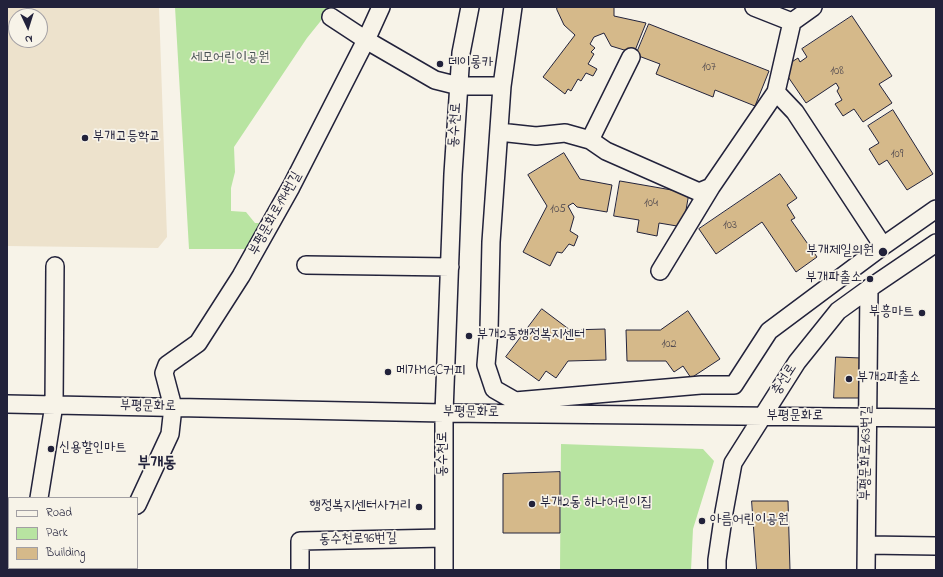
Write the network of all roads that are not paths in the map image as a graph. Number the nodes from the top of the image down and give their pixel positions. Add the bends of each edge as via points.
1 (381, 7) edge
2 (470, 7) edge
3 (513, 7) edge
4 (754, 7) edge
5 (813, 7) edge
6 (331, 17) dead end
7 (792, 22) junction
8 (366, 40) junction
9 (631, 57) dead end
10 (459, 86) junction
11 (502, 86) junction
12 (776, 92) junction
13 (499, 132) junction
14 (590, 140) junction
15 (711, 187) junction
16 (936, 209) edge
17 (936, 243) edge
18 (883, 246) junction
19 (306, 265) dead end
20 (55, 266) dead end
21 (450, 267) junction
22 (660, 271) dead end
23 (869, 288) junction
24 (7, 404) edge
25 (54, 405) junction
26 (173, 407) junction
27 (444, 413) junction
28 (762, 417) junction
29 (868, 418) junction
30 (936, 418) edge
31 (39, 497) edge
32 (138, 503) edge
33 (444, 538) junction
34 (867, 545) junction
35 (936, 546) edge
36 (300, 570) edge
37 (444, 570) edge
38 (717, 570) edge
39 (866, 570) edge

1 - 8 street, 부평문화로194번길
2 - 10 street, 동수천로 via 461,53
3 - 11 street
4 - 7 street
5 - 7 street
6 - 8 street
7 - 12 street
8 - 10 street via 435,80
8 - 26 street, 부평문화로194번길 via 291,187 241,276 198,343 167,365 164,373
9 - 14 street
10 - 11 street
10 - 21 street, 동수천로
11 - 13 street
12 - 15 street
12 - 18 street via 795,112
13 - 14 street via 536,136 564,133
13 - 18 street via 486,365 494,389 515,402 701,384 734,385 769,331
14 - 15 street via 606,151 699,192
15 - 22 street
16 - 18 street
17 - 23 street, 충선로
19 - 21 street
20 - 25 street
21 - 27 street, 동수천로
23 - 28 street, 충선로 via 838,311 797,362
23 - 29 street, 부평문화로163번길
24 - 25 street, 부평문화로
25 - 26 street, 부평문화로
25 - 31 street
26 - 27 street, 부평문화로
26 - 32 street via 170,434
27 - 28 street, 부평문화로
27 - 33 street, 동수천로
28 - 29 street, 부평문화로
28 - 38 street, 충선로 via 733,463
29 - 30 street, 부평문화로
29 - 34 street, 부평문화로163번길
33 - 36 street, 동수천로96번길 via 300,541
33 - 37 street, 동수천로
34 - 35 street
34 - 39 street, 부평문화로163번길

